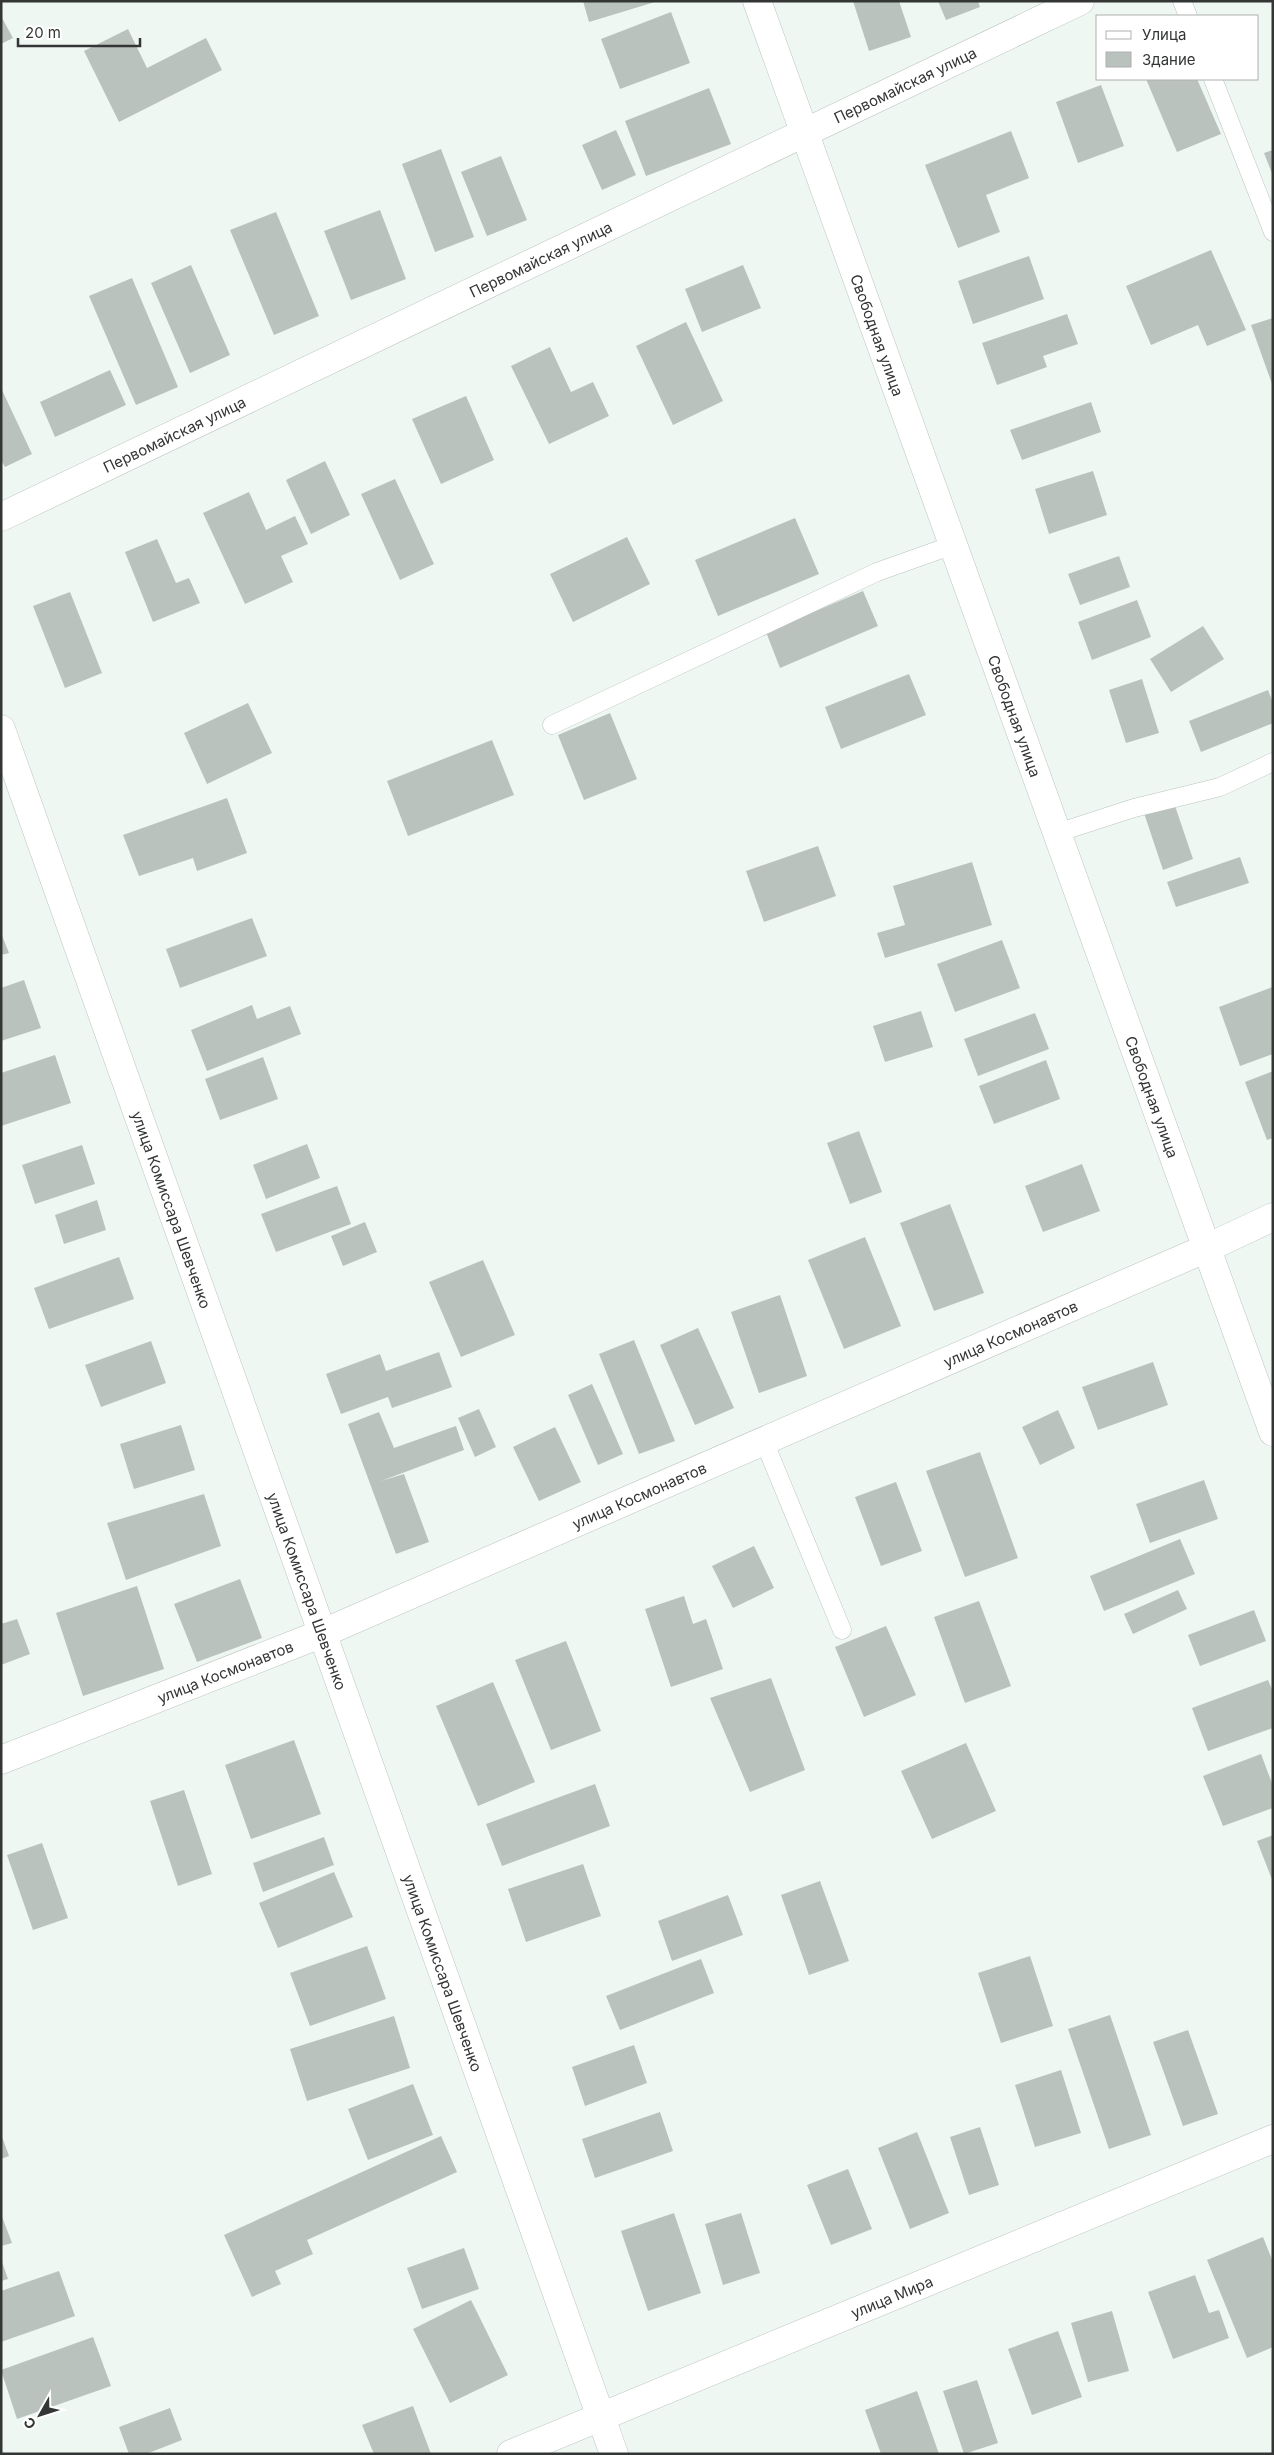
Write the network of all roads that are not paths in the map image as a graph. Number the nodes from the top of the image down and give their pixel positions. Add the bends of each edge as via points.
1 (757, 1) edge
2 (1080, 1) edge
3 (1182, 1) edge
4 (1188, 15) edge
5 (1213, 80) edge
6 (804, 133) junction
7 (1273, 232) edge
8 (1, 517) edge
9 (952, 545) junction
10 (552, 724) dead end
11 (1, 729) edge
12 (1273, 762) edge
13 (1057, 833) junction
14 (1273, 1217) edge
15 (1207, 1248) junction
16 (1273, 1432) edge
17 (764, 1441) junction
18 (842, 1630) dead end
19 (323, 1633) junction
20 (1, 1760) edge
21 (1273, 2139) edge
22 (602, 2415) junction
23 (511, 2454) edge
24 (614, 2454) edge

1 - 6 street, Свободная улица
2 - 6 street, Первомайская улица
3 - 4 lane
5 - 7 lane
6 - 8 street, Первомайская улица
6 - 9 street, Свободная улица
9 - 10 lane via 877,572
9 - 13 street, Свободная улица
11 - 19 street, улица Комиссара Шевченко
12 - 13 lane via 1220,787 1134,808
13 - 15 street, Свободная улица
14 - 15 street, улица Космонавтов
15 - 16 street, Свободная улица
15 - 17 street, улица Космонавтов
17 - 18 lane
17 - 19 street, улица Космонавтов
19 - 20 street, улица Космонавтов
19 - 22 street, улица Комиссара Шевченко
21 - 22 street, улица Мира
22 - 23 street, улица Мира
22 - 24 street, улица Комиссара Шевченко

